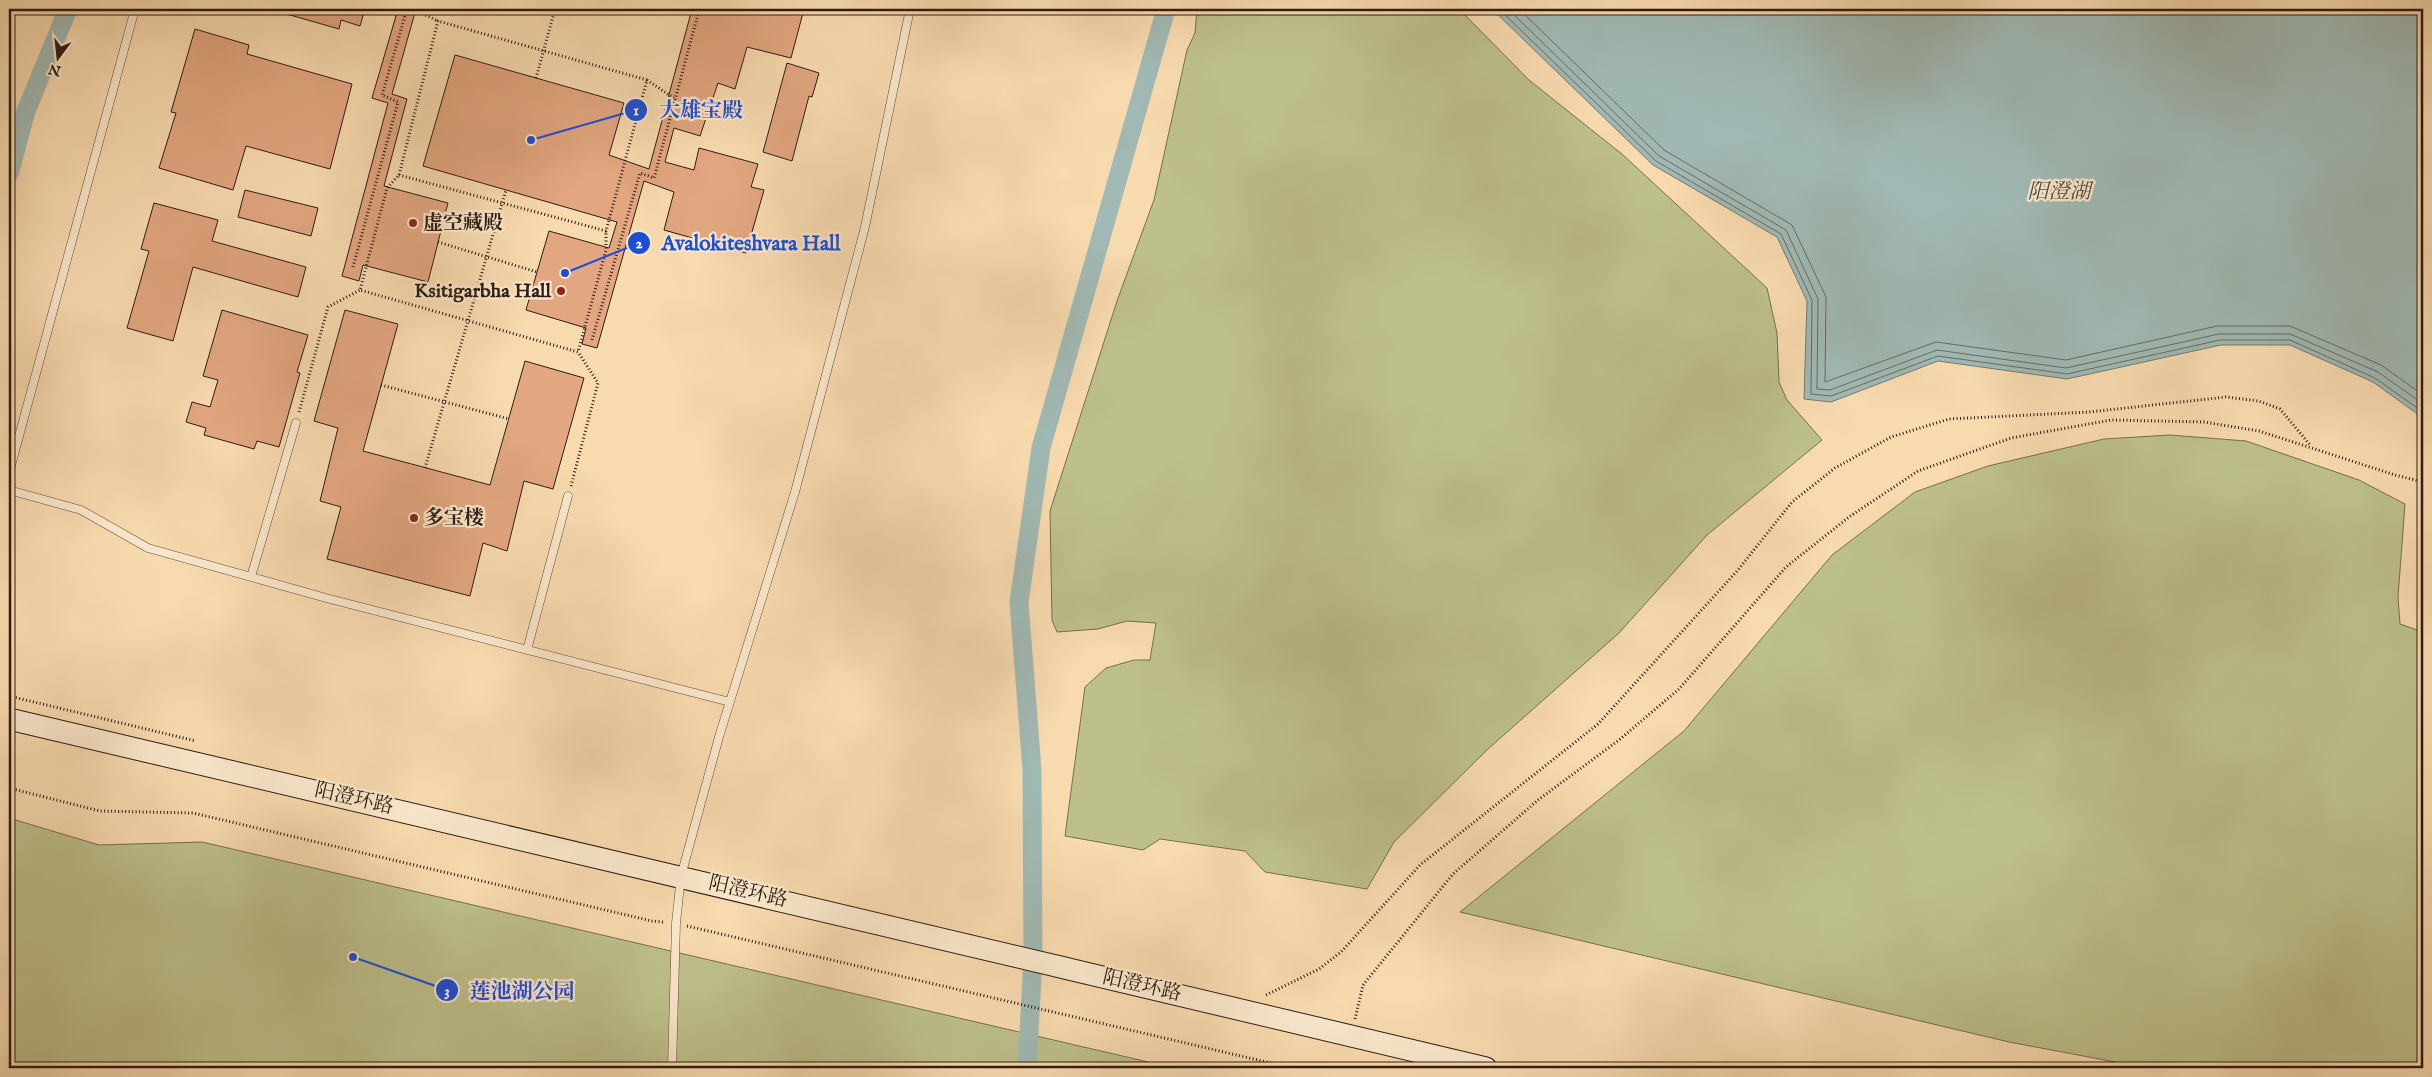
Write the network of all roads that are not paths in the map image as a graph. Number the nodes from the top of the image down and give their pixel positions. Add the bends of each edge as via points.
1 (135, 9) edge
2 (910, 9) edge
3 (296, 423) road end
4 (9, 472) edge
5 (9, 490) edge
6 (568, 496) road end
7 (251, 577) junction
8 (527, 650) junction
9 (730, 702) junction
10 (9, 719) edge
11 (681, 876) junction
12 (672, 1068) edge
13 (1486, 1068) edge

1 - 4 lane
2 - 9 lane via 865,227 796,492
3 - 7 lane
5 - 7 lane via 81,510 148,548
6 - 8 lane
7 - 8 lane
8 - 9 lane
9 - 11 lane
10 - 11 main road, 阳澄环路
11 - 12 lane via 676,923
11 - 13 main road, 阳澄环路

